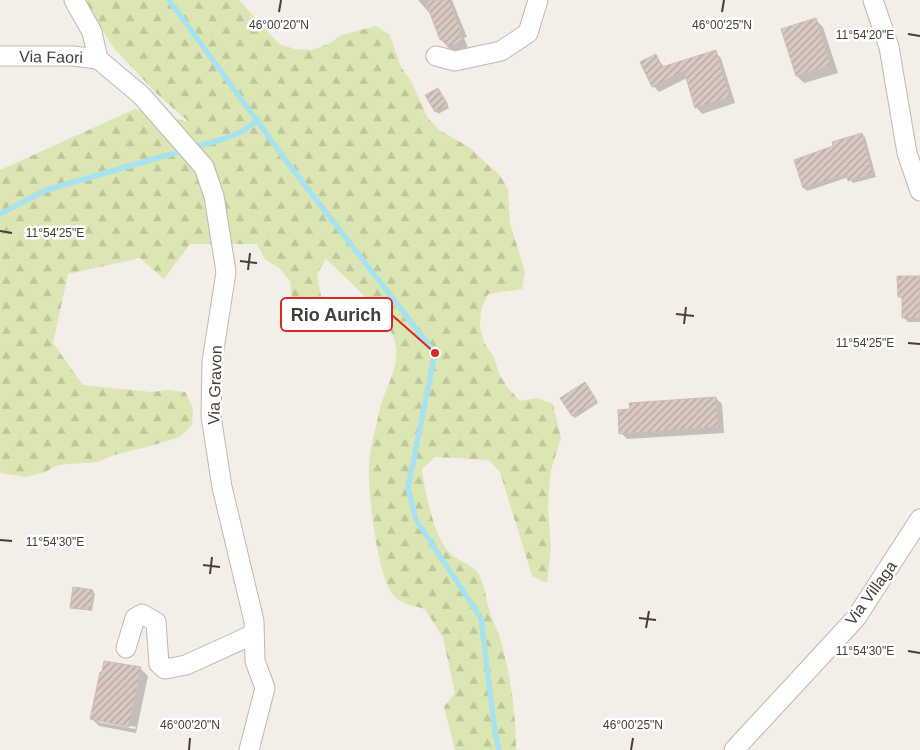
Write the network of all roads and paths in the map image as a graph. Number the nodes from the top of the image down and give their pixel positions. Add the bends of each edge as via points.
1 (74, 0) edge
2 (538, 0) edge
3 (873, 0) edge
4 (0, 56) edge
5 (436, 56) dead end
6 (98, 59) junction
7 (920, 191) edge
8 (920, 519) edge
9 (254, 634) junction
10 (126, 648) dead end
11 (250, 750) edge
12 (734, 750) edge

1 - 6 street, Via Faori via 92,32
2 - 5 street via 528,33 501,51 455,61
3 - 7 street via 890,47 907,153
4 - 6 street, Via Faori
6 - 9 street, Via Gravon via 141,95 196,158 204,168 214,196 226,272 212,362 210,416 222,487 254,621
8 - 12 street, Via Villaga via 856,618
9 - 10 street via 186,665 165,669 159,664 156,622 142,614 135,618
9 - 11 street, Via Gravon via 255,661 265,688

